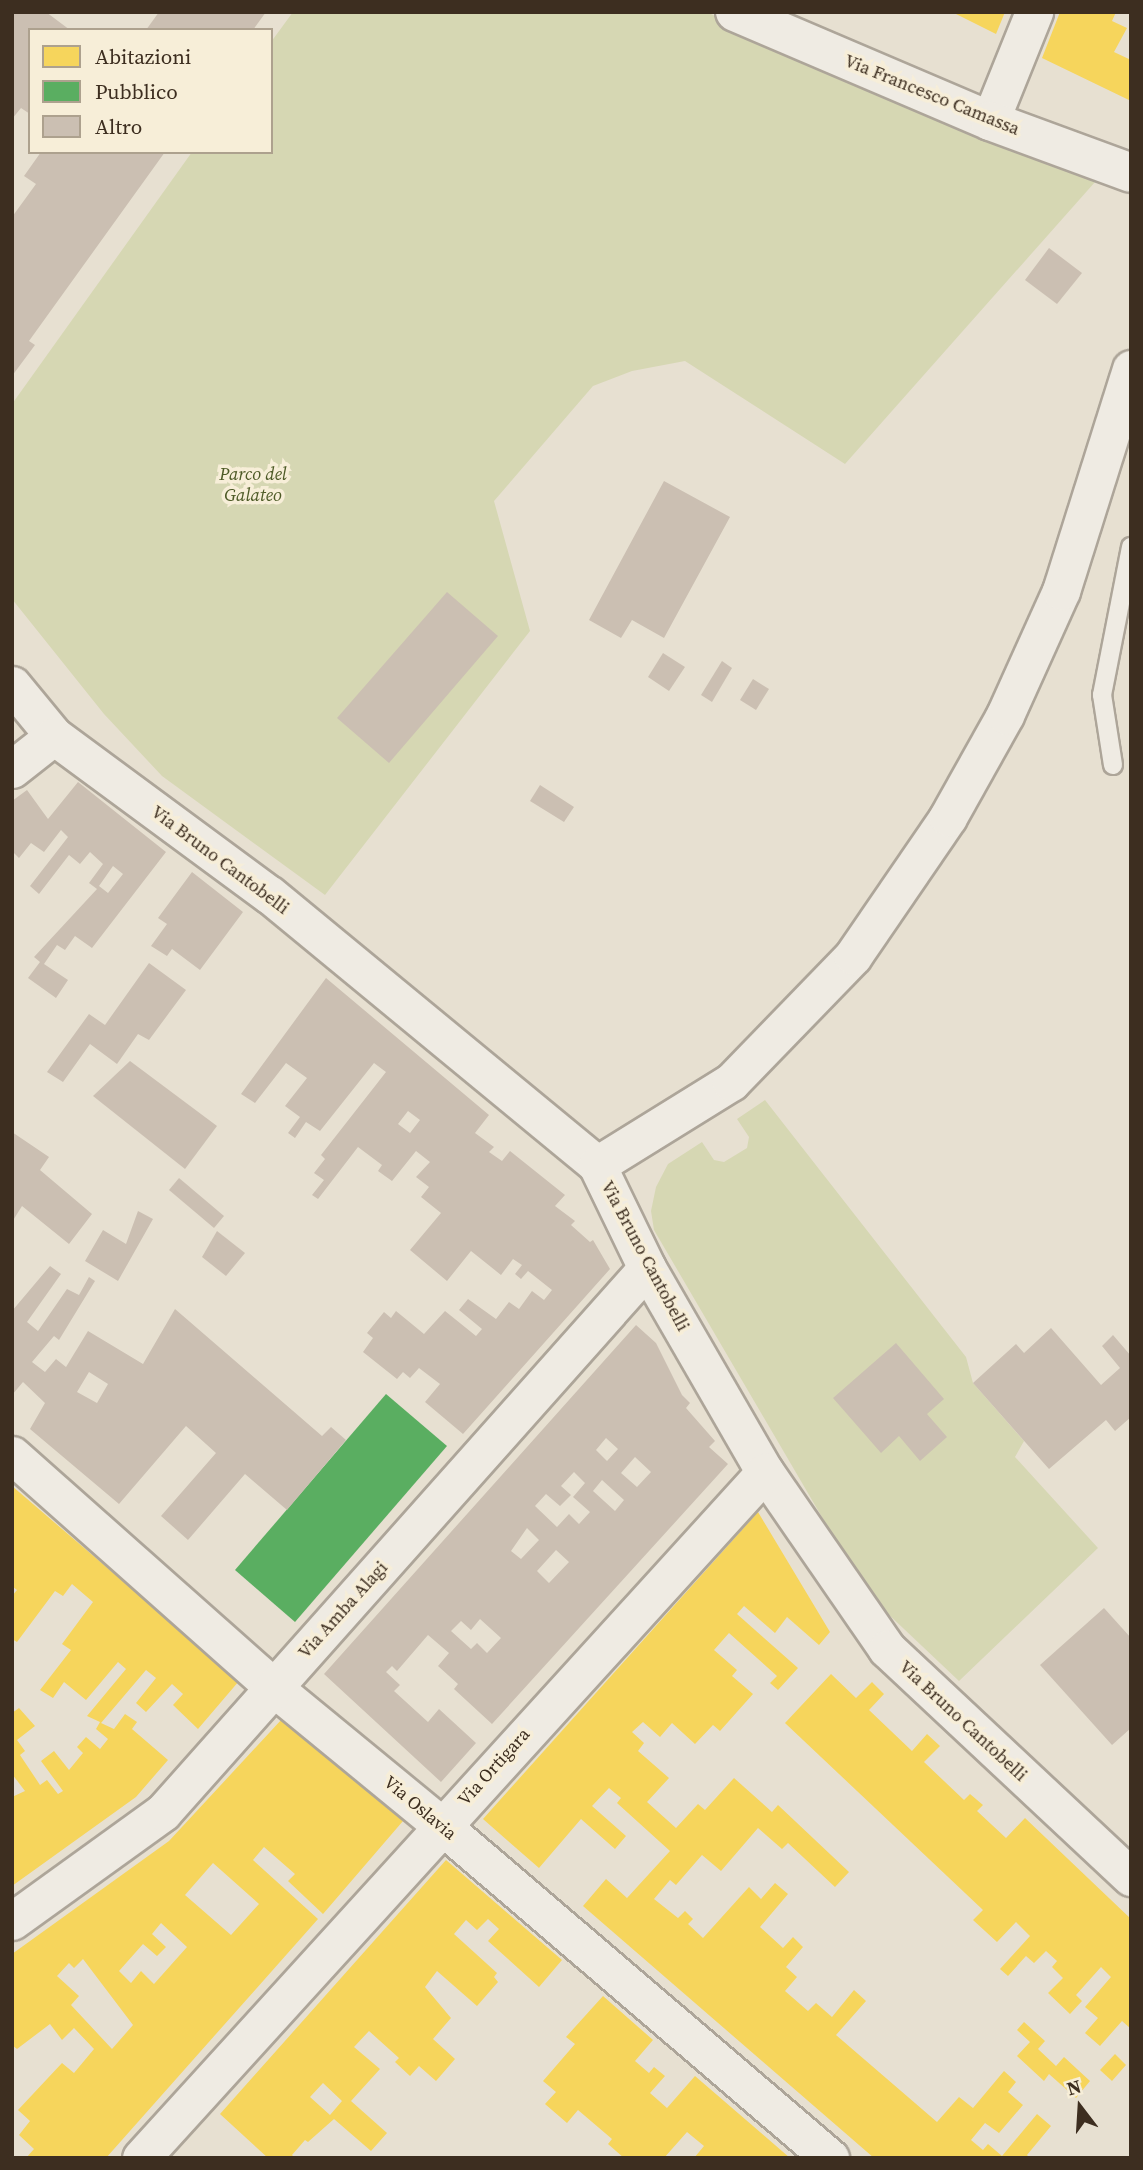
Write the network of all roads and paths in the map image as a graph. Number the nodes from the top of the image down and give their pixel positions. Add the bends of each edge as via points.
1 (1034, 12) edge
2 (739, 13) edge
3 (990, 121) junction
4 (1131, 173) edge
5 (1131, 369) edge
6 (1131, 547) edge
7 (12, 685) edge
8 (54, 736) junction
9 (1113, 765) dead end
10 (12, 769) edge
11 (597, 1165) junction
12 (647, 1268) junction
13 (12, 1455) edge
14 (765, 1472) junction
15 (274, 1688) junction
16 (442, 1826) junction
17 (1131, 1877) edge
18 (12, 1921) edge
19 (141, 2158) edge
20 (830, 2158) edge

1 - 3 street
2 - 3 street, Via Francesco Camassa
3 - 4 street, Via Francesco Camassa
5 - 11 street via 1061,591 1005,715 948,817 853,956 731,1082
6 - 9 lane via 1102,695
7 - 8 street, Via Bruno Cantobelli
8 - 10 street
8 - 11 street, Via Bruno Cantobelli via 270,895
11 - 12 street, Via Bruno Cantobelli
12 - 14 street, Via Bruno Cantobelli
12 - 15 street, Via Amba Alagi
13 - 15 street, Via Oslavia
14 - 16 street, Via Ortigara
14 - 17 street, Via Bruno Cantobelli via 887,1650
15 - 16 street, Via Oslavia
15 - 18 street, Via Amba Alagi via 163,1812
16 - 19 street, Via Ortigara
16 - 20 street, Via Oslavia

